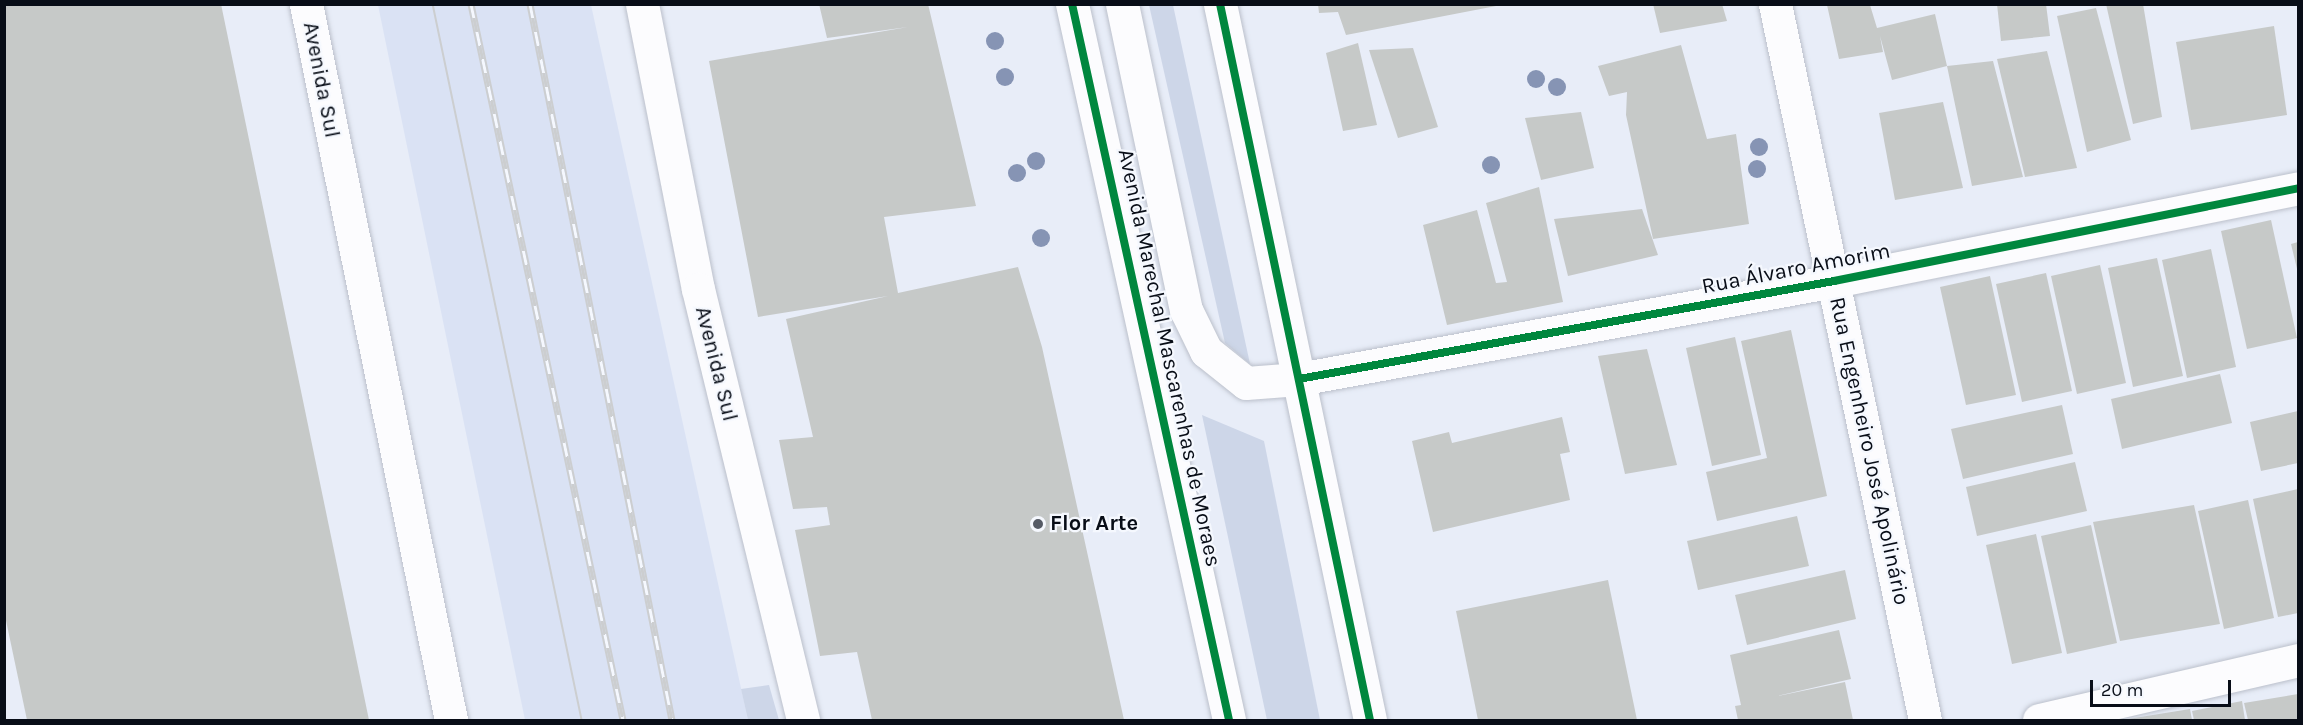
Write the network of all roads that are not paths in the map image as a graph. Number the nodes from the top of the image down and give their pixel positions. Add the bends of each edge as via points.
1 (306, 4) edge
2 (642, 4) edge
3 (1072, 4) edge
4 (1122, 4) edge
5 (1220, 4) edge
6 (1775, 4) edge
7 (2298, 188) edge
8 (1834, 281) junction
9 (1299, 379) junction
10 (2298, 660) edge
11 (451, 720) edge
12 (803, 720) edge
13 (1229, 720) edge
14 (1370, 720) edge
15 (1925, 720) edge
16 (2039, 720) edge

1 - 11 main road, Avenida Sul
2 - 12 main road, Avenida Sul via 698,289
3 - 13 main road, Avenida Marechal Mascarenhas de Moraes
4 - 9 main road, Rua Álvaro Amorim via 1186,310 1206,351 1246,383
5 - 9 main road
6 - 8 main road, Rua Engenheiro José Apolinário
7 - 8 main road, Rua Álvaro Amorim
8 - 9 main road, Rua Álvaro Amorim
8 - 15 main road, Rua Engenheiro José Apolinário
9 - 14 main road
10 - 16 main road

